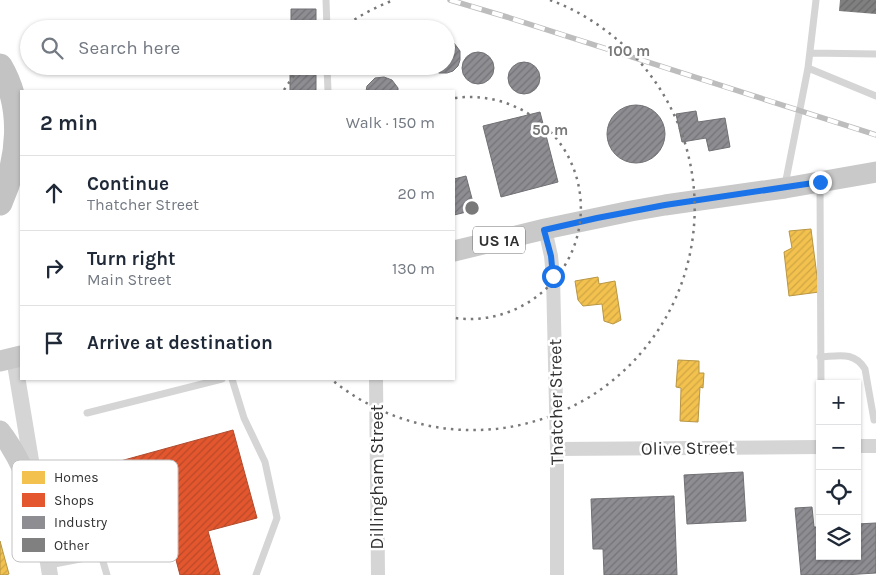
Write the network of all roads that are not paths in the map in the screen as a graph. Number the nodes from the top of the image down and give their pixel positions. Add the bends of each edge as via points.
1 (326, 0) edge
2 (816, 0) edge
3 (327, 20) edge
4 (810, 53) junction
5 (876, 54) edge
6 (0, 66) edge
7 (808, 68) junction
8 (327, 75) edge
9 (328, 90) edge
10 (876, 96) edge
11 (876, 172) edge
12 (820, 182) junction
13 (785, 188) junction
14 (0, 203) edge
15 (544, 230) junction
16 (455, 251) edge
17 (820, 357) junction
18 (12, 358) edge
19 (218, 380) edge
20 (232, 380) edge
21 (376, 380) edge
22 (821, 380) edge
23 (87, 413) dead end
24 (874, 420) dead end
25 (0, 431) edge
26 (861, 446) edge
27 (876, 446) edge
28 (816, 447) edge
29 (557, 449) junction
30 (18, 460) edge
31 (30, 460) edge
32 (79, 562) edge
33 (103, 562) edge
34 (49, 570) edge
35 (107, 575) edge
36 (256, 575) edge
37 (378, 575) edge
38 (557, 575) edge

1 - 3 lane
2 - 4 lane
4 - 5 lane
4 - 7 lane
6 - 14 highway via 14,98 17,130 11,170
7 - 10 lane
7 - 13 lane
8 - 9 lane
11 - 12 main road, US 1A
12 - 13 main road, US 1A
12 - 17 lane
13 - 15 main road, US 1A via 665,205
15 - 16 main road, US 1A
15 - 29 street, Thatcher Street via 553,276
17 - 22 lane
17 - 24 lane via 847,355 858,360 865,369
18 - 31 street
19 - 23 lane
20 - 36 lane via 244,418 265,462 277,518
21 - 37 street, Dillingham Street
25 - 30 main road
26 - 27 street
28 - 29 street, Olive Street
29 - 38 street, Thatcher Street
32 - 34 lane
33 - 35 lane

